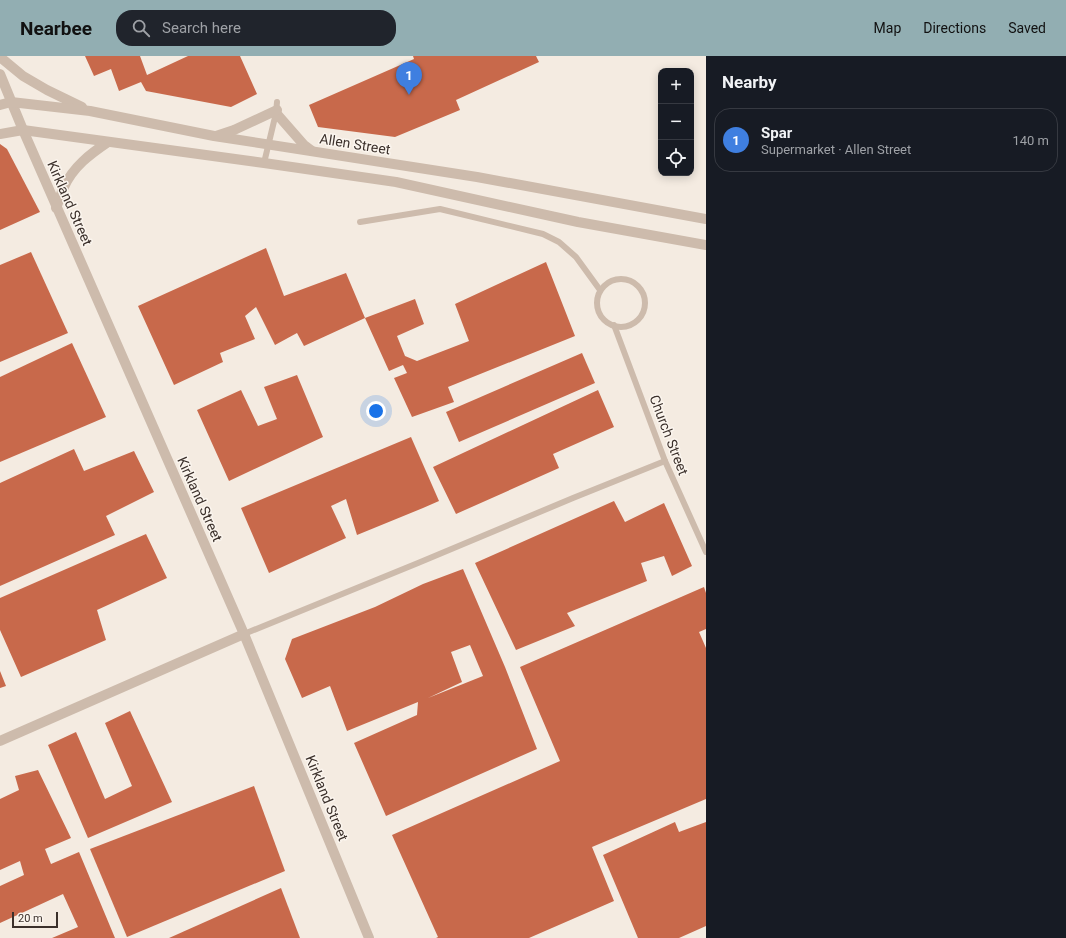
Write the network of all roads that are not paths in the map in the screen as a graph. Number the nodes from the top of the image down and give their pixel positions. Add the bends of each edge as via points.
1 (0, 57) edge
2 (0, 74) edge
3 (10, 102) junction
4 (0, 105) edge
5 (277, 108) junction
6 (90, 111) junction
7 (22, 130) junction
8 (0, 134) edge
9 (214, 136) junction
10 (108, 142) junction
11 (269, 144) junction
12 (313, 152) junction
13 (264, 163) junction
14 (56, 208) junction
15 (706, 220) edge
16 (360, 222) dead end
17 (706, 245) edge
18 (600, 290) junction
19 (614, 325) junction
20 (665, 461) junction
21 (706, 552) edge
22 (244, 634) junction
23 (0, 741) edge
24 (369, 938) edge

1 - 6 street via 23,76
2 - 3 street, Kirkland Street
3 - 4 street, Allen Street
3 - 6 street, Allen Street
3 - 7 street, Kirkland Street
5 - 9 street via 234,130
5 - 11 lane
5 - 12 street via 304,145
6 - 9 street, Allen Street
7 - 8 street
7 - 10 street
7 - 14 street, Kirkland Street
9 - 11 street, Allen Street
10 - 13 street
10 - 14 street via 81,162 64,186
11 - 12 street, Allen Street
11 - 13 lane
12 - 15 street, Allen Street via 477,177
13 - 17 street via 396,182 578,222
14 - 22 street, Kirkland Street
16 - 18 lane via 440,209 543,234 559,242 576,257
18 - 19 lane via 597,298 599,313
18 - 19 lane via 612,280 628,280 635,284 644,296 643,312 638,318 625,326
19 - 20 lane, Church Street
20 - 21 lane, Church Street
20 - 22 lane
22 - 23 street
22 - 24 street, Kirkland Street

